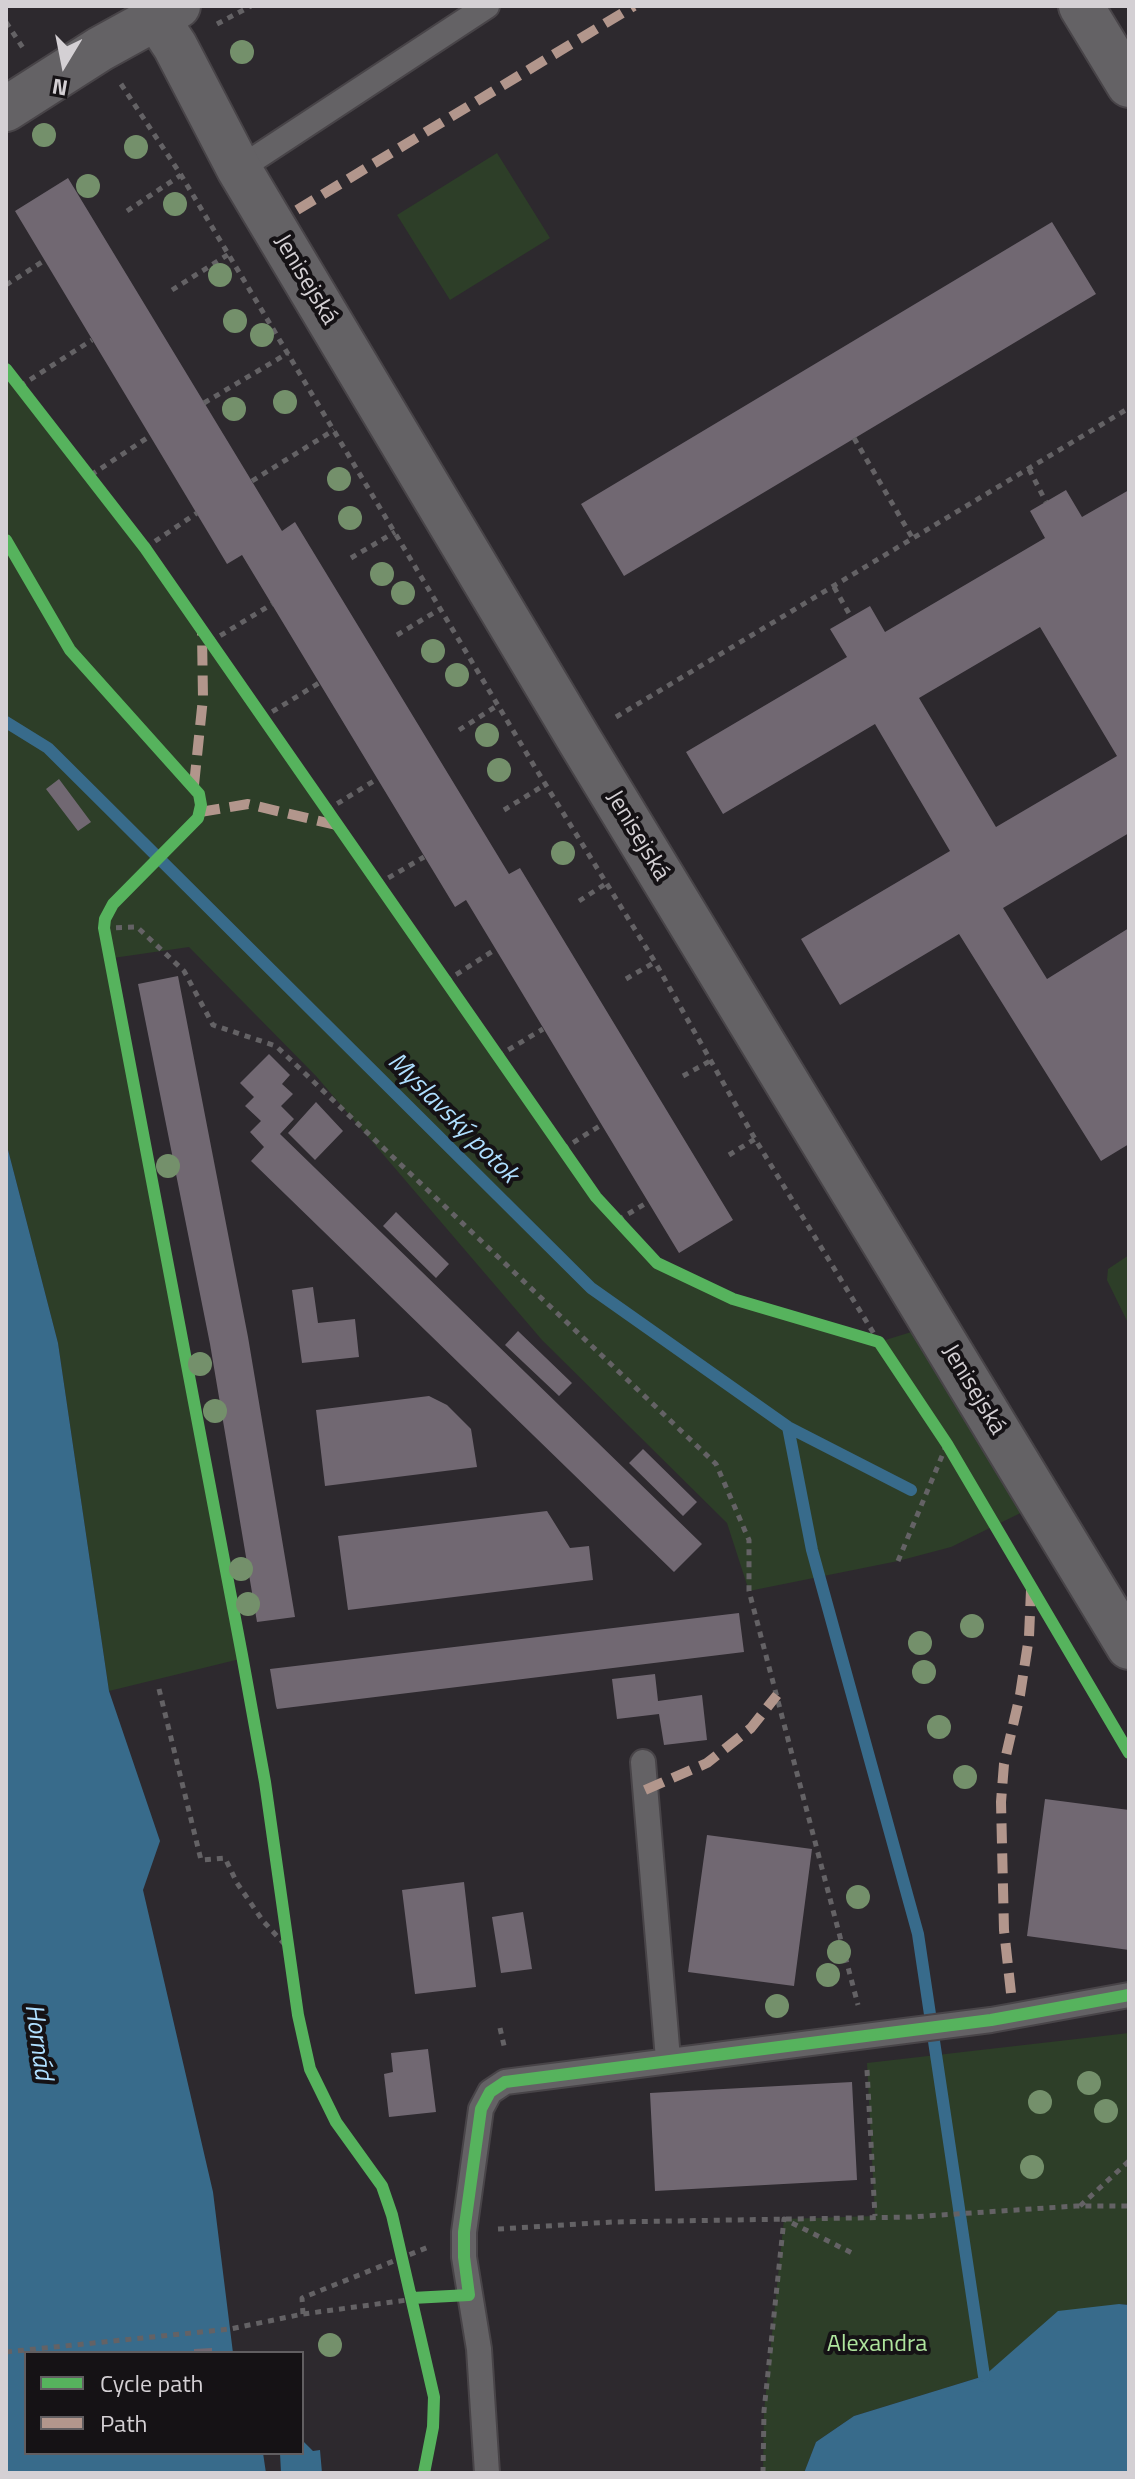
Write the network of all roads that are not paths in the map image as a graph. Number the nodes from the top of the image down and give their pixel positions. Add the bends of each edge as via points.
1 (487, 6) edge
2 (1081, 6) edge
3 (167, 12) edge
4 (1129, 85) edge
5 (6, 109) edge
6 (239, 169) junction
7 (1129, 1647) edge
8 (643, 1762) dead end
9 (1129, 1995) edge
10 (668, 2059) junction
11 (487, 2473) edge

1 - 6 lane
2 - 4 street
3 - 5 street
3 - 6 street, Jenisejská via 175,46
6 - 7 street, Jenisejská
8 - 10 lane
9 - 10 lane via 991,2020 871,2027
10 - 11 lane via 505,2082 490,2092 481,2109 464,2257 479,2349

